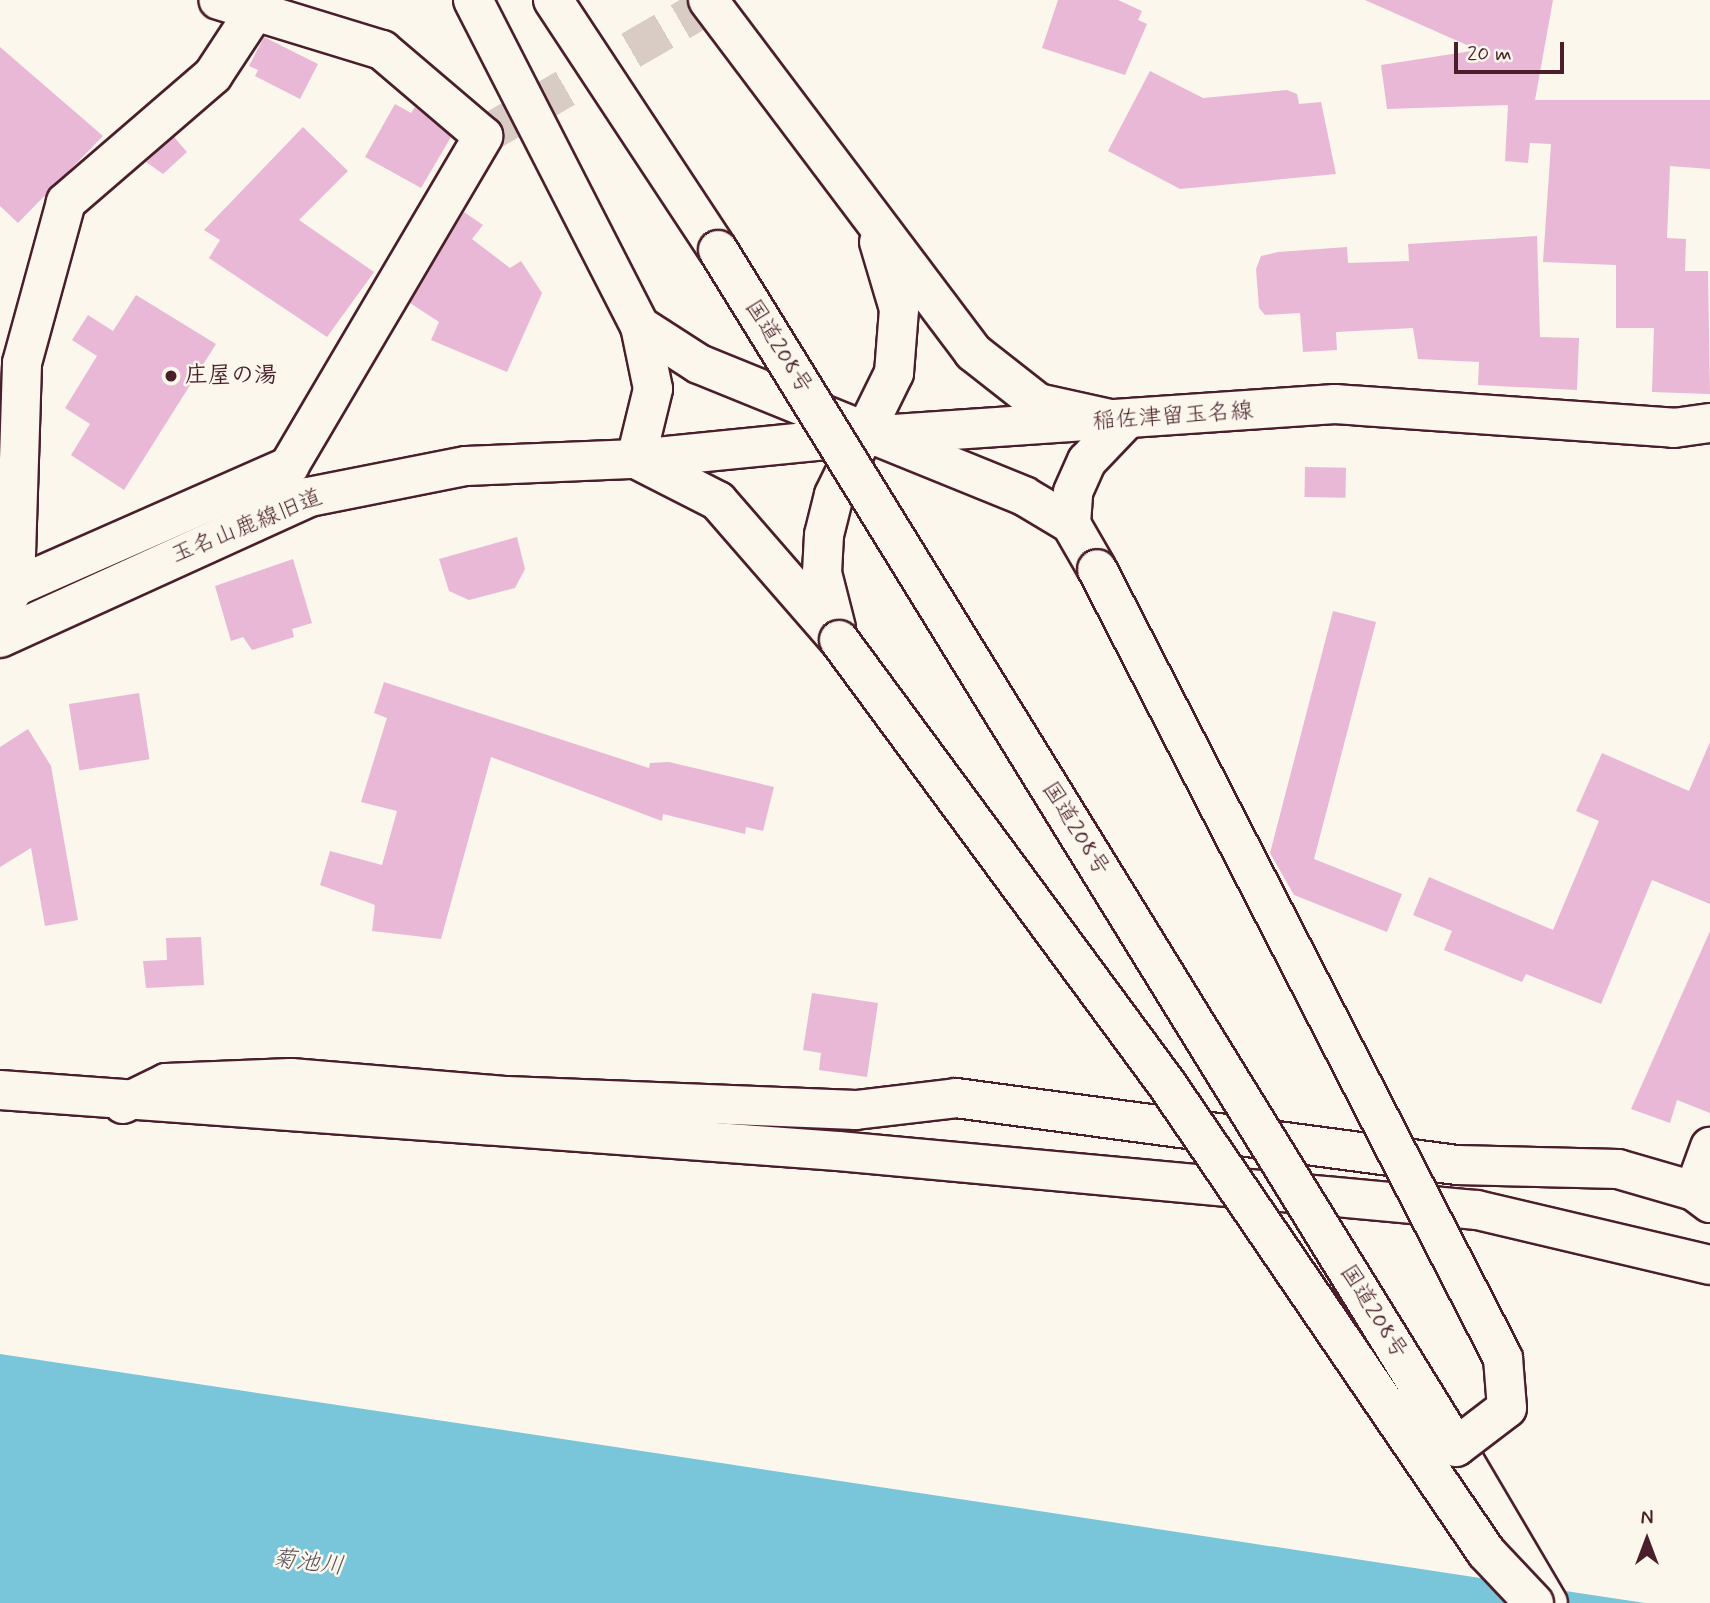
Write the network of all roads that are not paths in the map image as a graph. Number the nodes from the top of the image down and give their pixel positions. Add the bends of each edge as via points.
1 (218, 0) edge
2 (473, 0) edge
3 (553, 0) edge
4 (563, 0) edge
5 (708, 0) edge
6 (255, 11) junction
7 (595, 61) junction
8 (872, 216) junction
9 (640, 326) junction
10 (1124, 422) junction
11 (1710, 423) edge
12 (865, 436) junction
13 (636, 459) junction
14 (1071, 524) junction
15 (7, 599) edge
16 (0, 638) edge
17 (839, 640) junction
18 (0, 1090) edge
19 (123, 1104) junction
20 (1710, 1147) edge
21 (1702, 1197) edge
22 (1710, 1265) edge
23 (1456, 1447) junction
24 (1534, 1603) edge
25 (1548, 1603) edge

1 - 6 main road
2 - 9 main road
3 - 7 main road, 国道208号
4 - 7 main road, 国道208号
5 - 8 main road
6 - 15 main road via 213,75 66,202 22,363
6 - 15 main road via 382,50 483,136 289,466
7 - 23 main road, 国道208号, bridge via 718,250
8 - 10 main road via 973,352 1038,403
8 - 12 main road via 899,309 894,373
9 - 12 main road via 699,364
9 - 13 main road via 653,389
10 - 11 main road, 稲佐津留玉名線 via 1335,404 1674,428
10 - 12 main road, 稲佐津留玉名線
10 - 14 main road via 1087,461 1073,492
12 - 13 main road, 稲佐津留玉名線
12 - 14 main road via 1013,492
12 - 17 main road via 834,495 824,535 822,573
13 - 16 main road, 玉名山鹿線旧道 via 466,466 309,497
13 - 17 main road via 718,501
14 - 23 main road, bridge via 1503,1359 1510,1386 1507,1408
17 - 24 main road, bridge via 1166,1083 1486,1552
18 - 19 main road
19 - 21 main road via 166,1083 291,1078 508,1096 856,1110 956,1098 1457,1165 1618,1169
19 - 22 main road via 838,1151 1450,1207
20 - 21 main road
23 - 25 main road, 国道208号

